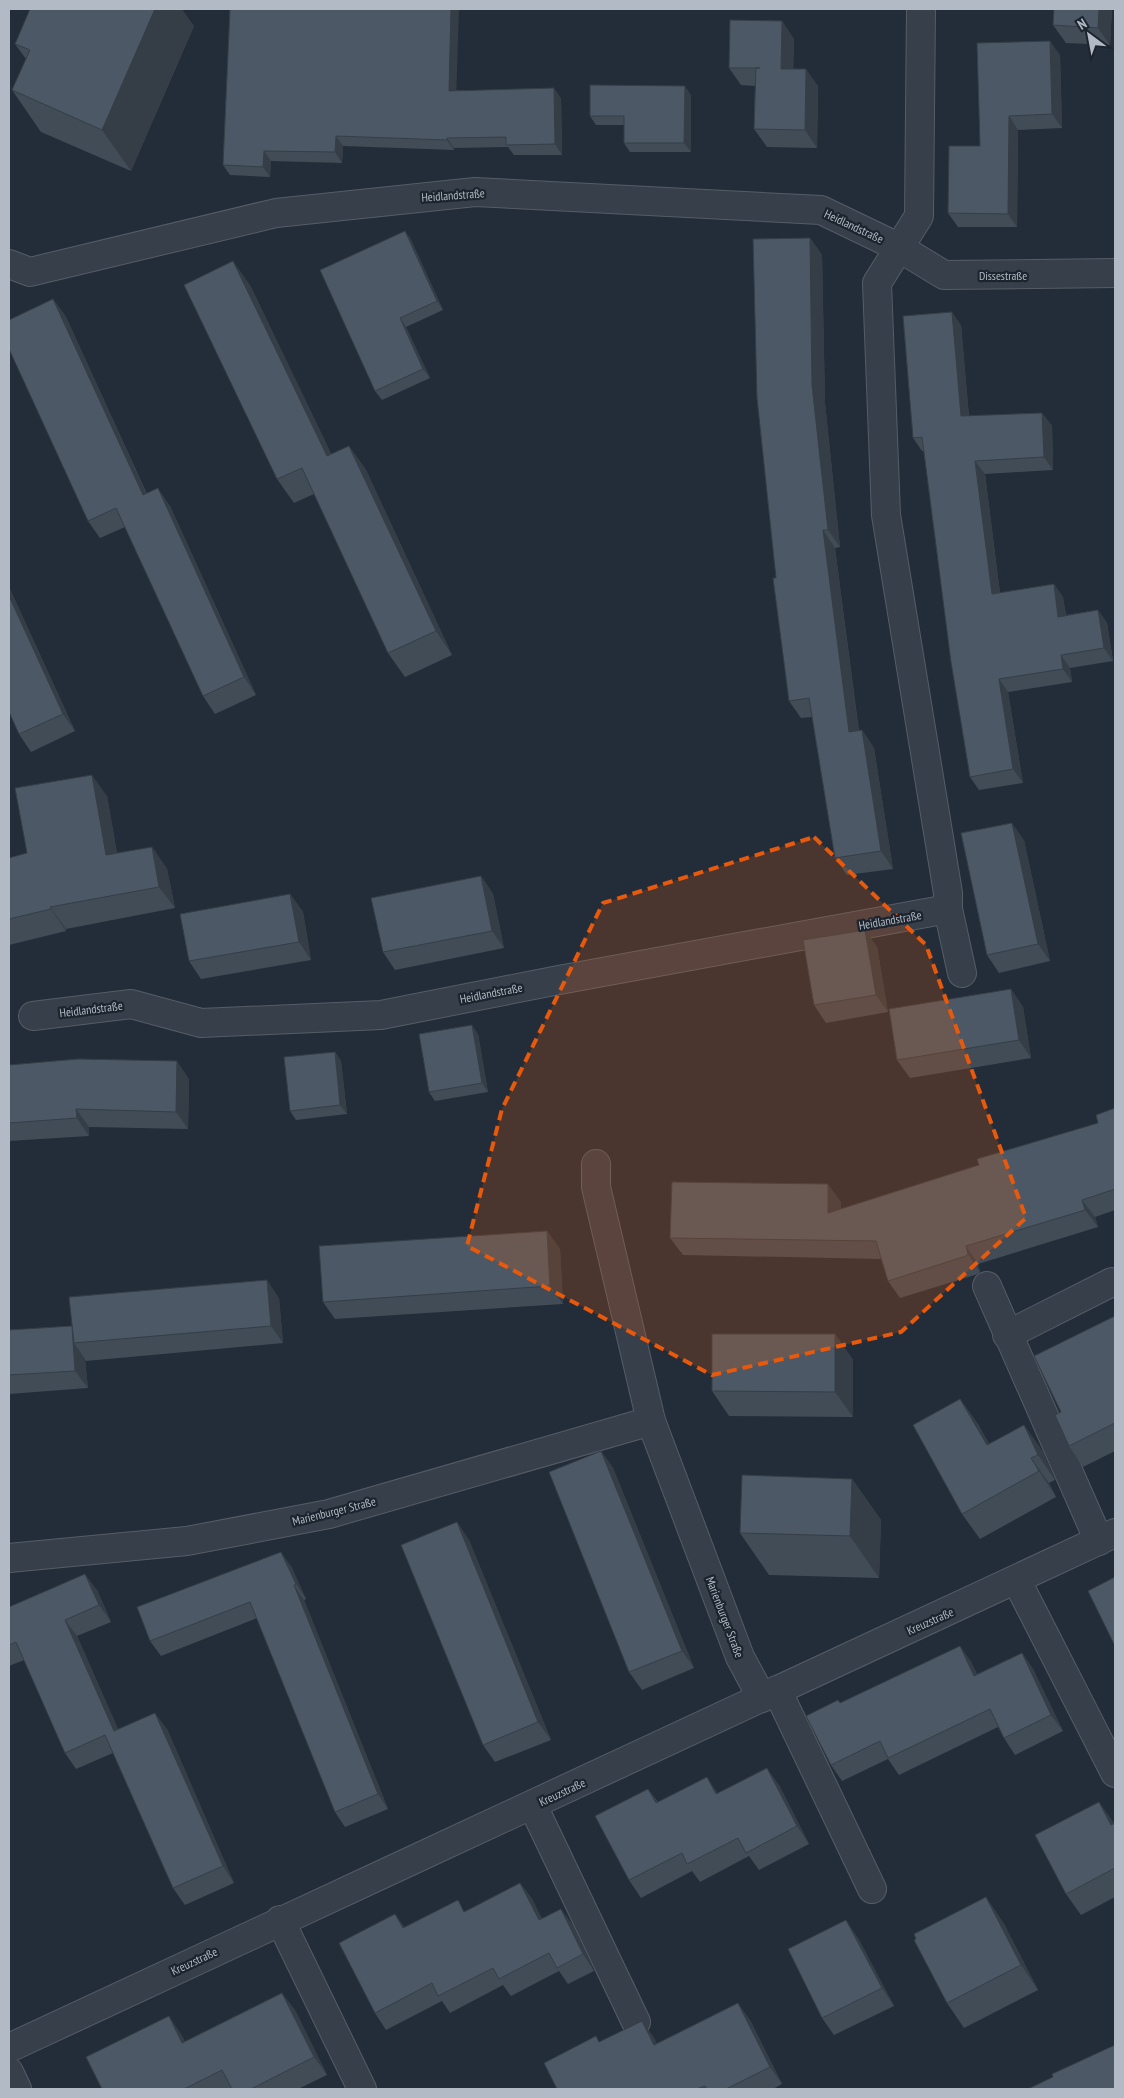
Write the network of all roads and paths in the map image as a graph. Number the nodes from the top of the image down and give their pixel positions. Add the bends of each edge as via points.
1 (921, 9) edge
2 (898, 247) junction
3 (9, 264) edge
4 (1115, 273) edge
5 (948, 909) junction
6 (962, 973) dead end
7 (32, 1016) dead end
8 (596, 1164) dead end
9 (1112, 1282) dead end
10 (986, 1286) dead end
11 (1007, 1335) junction
12 (651, 1421) junction
13 (1107, 1537) edge
14 (9, 1558) edge
15 (1018, 1581) junction
16 (769, 1694) junction
17 (1115, 1773) edge
18 (533, 1806) junction
19 (872, 1889) dead end
20 (280, 1920) junction
21 (636, 2022) edge
22 (9, 2048) edge
23 (9, 2072) edge
24 (17, 2089) edge
25 (362, 2089) edge

1 - 2 street, Heidlandstraße via 919,216
2 - 3 street, Heidlandstraße via 821,210 475,192 276,212 30,272
2 - 4 street, Dissestraße via 944,275
2 - 5 street, Heidlandstraße via 877,283 886,515
5 - 6 street, Heidlandstraße
5 - 7 street, Heidlandstraße via 381,1015 201,1023 131,1004
8 - 12 street, Marienburger Straße via 596,1186
9 - 11 street
10 - 11 street
11 - 13 street
12 - 14 street, Marienburger Straße via 329,1514 187,1541
12 - 16 street, Marienburger Straße via 740,1657
13 - 15 street, Kreuzstraße
15 - 16 street, Kreuzstraße
15 - 17 street
16 - 18 street, Kreuzstraße
16 - 19 street, Marienburger Straße
18 - 20 street, Kreuzstraße
18 - 21 street
20 - 22 street, Kreuzstraße
20 - 25 street
23 - 24 street

